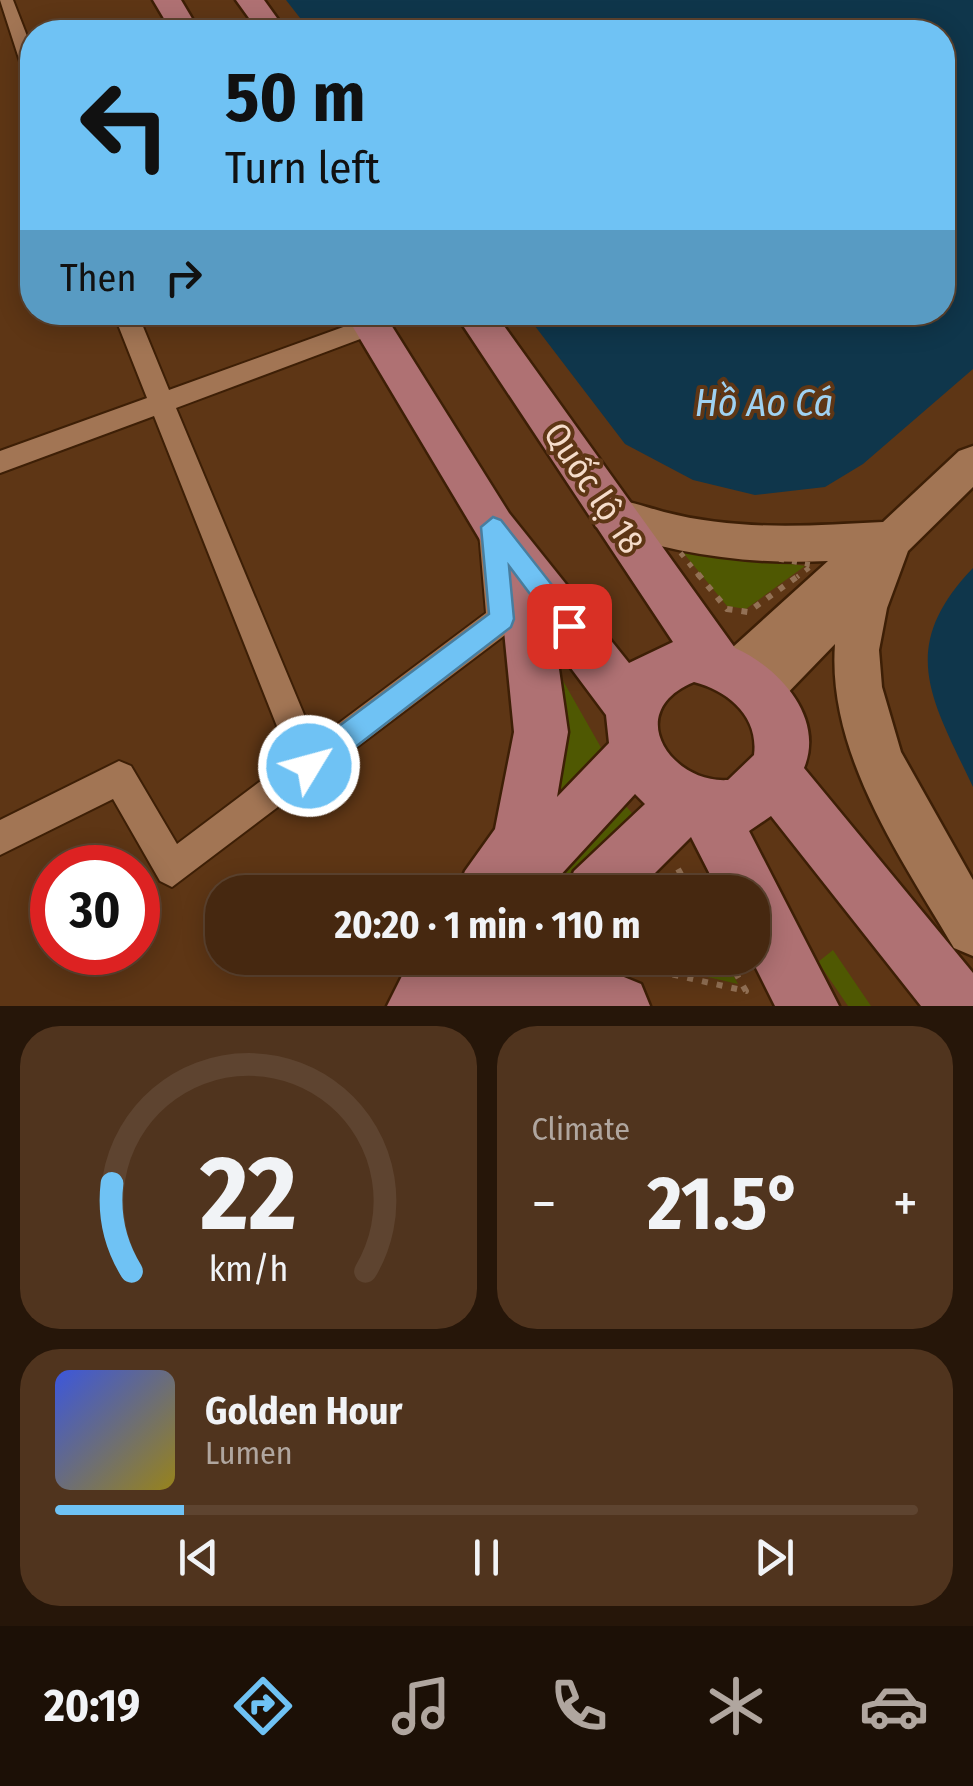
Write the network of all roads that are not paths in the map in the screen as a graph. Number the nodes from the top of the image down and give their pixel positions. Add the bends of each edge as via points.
1 (5, 0) edge
2 (20, 44) edge
3 (130, 325) edge
4 (355, 325) edge
5 (370, 325) edge
6 (482, 325) edge
7 (160, 403) junction
8 (0, 462) edge
9 (973, 462) edge
10 (610, 515) junction
11 (892, 540) junction
12 (507, 545) junction
13 (739, 674) junction
14 (634, 731) junction
15 (309, 766) junction
16 (774, 775) junction
17 (697, 806) junction
18 (0, 838) edge
19 (497, 875) edge
20 (518, 875) edge
21 (615, 875) edge
22 (739, 875) edge
23 (973, 930) edge
24 (770, 932) edge
25 (435, 975) edge
26 (512, 975) edge
27 (624, 990) edge
28 (418, 1006) edge
29 (480, 1006) edge
30 (546, 1006) edge
31 (808, 1006) edge
32 (960, 1006) edge

1 - 2 street
3 - 7 street
4 - 7 street
5 - 12 main road
6 - 10 main road, Quốc lộ 18
7 - 8 street
7 - 15 street
9 - 11 main road
10 - 11 main road via 760,546
10 - 13 main road, Quốc lộ 18
11 - 13 main road via 858,591
11 - 23 main road via 857,647 861,710 888,776
12 - 14 main road
12 - 15 street via 502,619
12 - 19 main road via 541,732 521,840
13 - 14 main road via 694,658 672,662 640,688
13 - 16 main road via 780,732
14 - 17 main road via 665,791
14 - 20 main road
15 - 18 street via 172,869 119,778
16 - 17 main road via 747,802
16 - 32 main road
17 - 21 main road
17 - 22 main road
24 - 31 main road
25 - 28 main road
26 - 29 main road
27 - 30 main road

